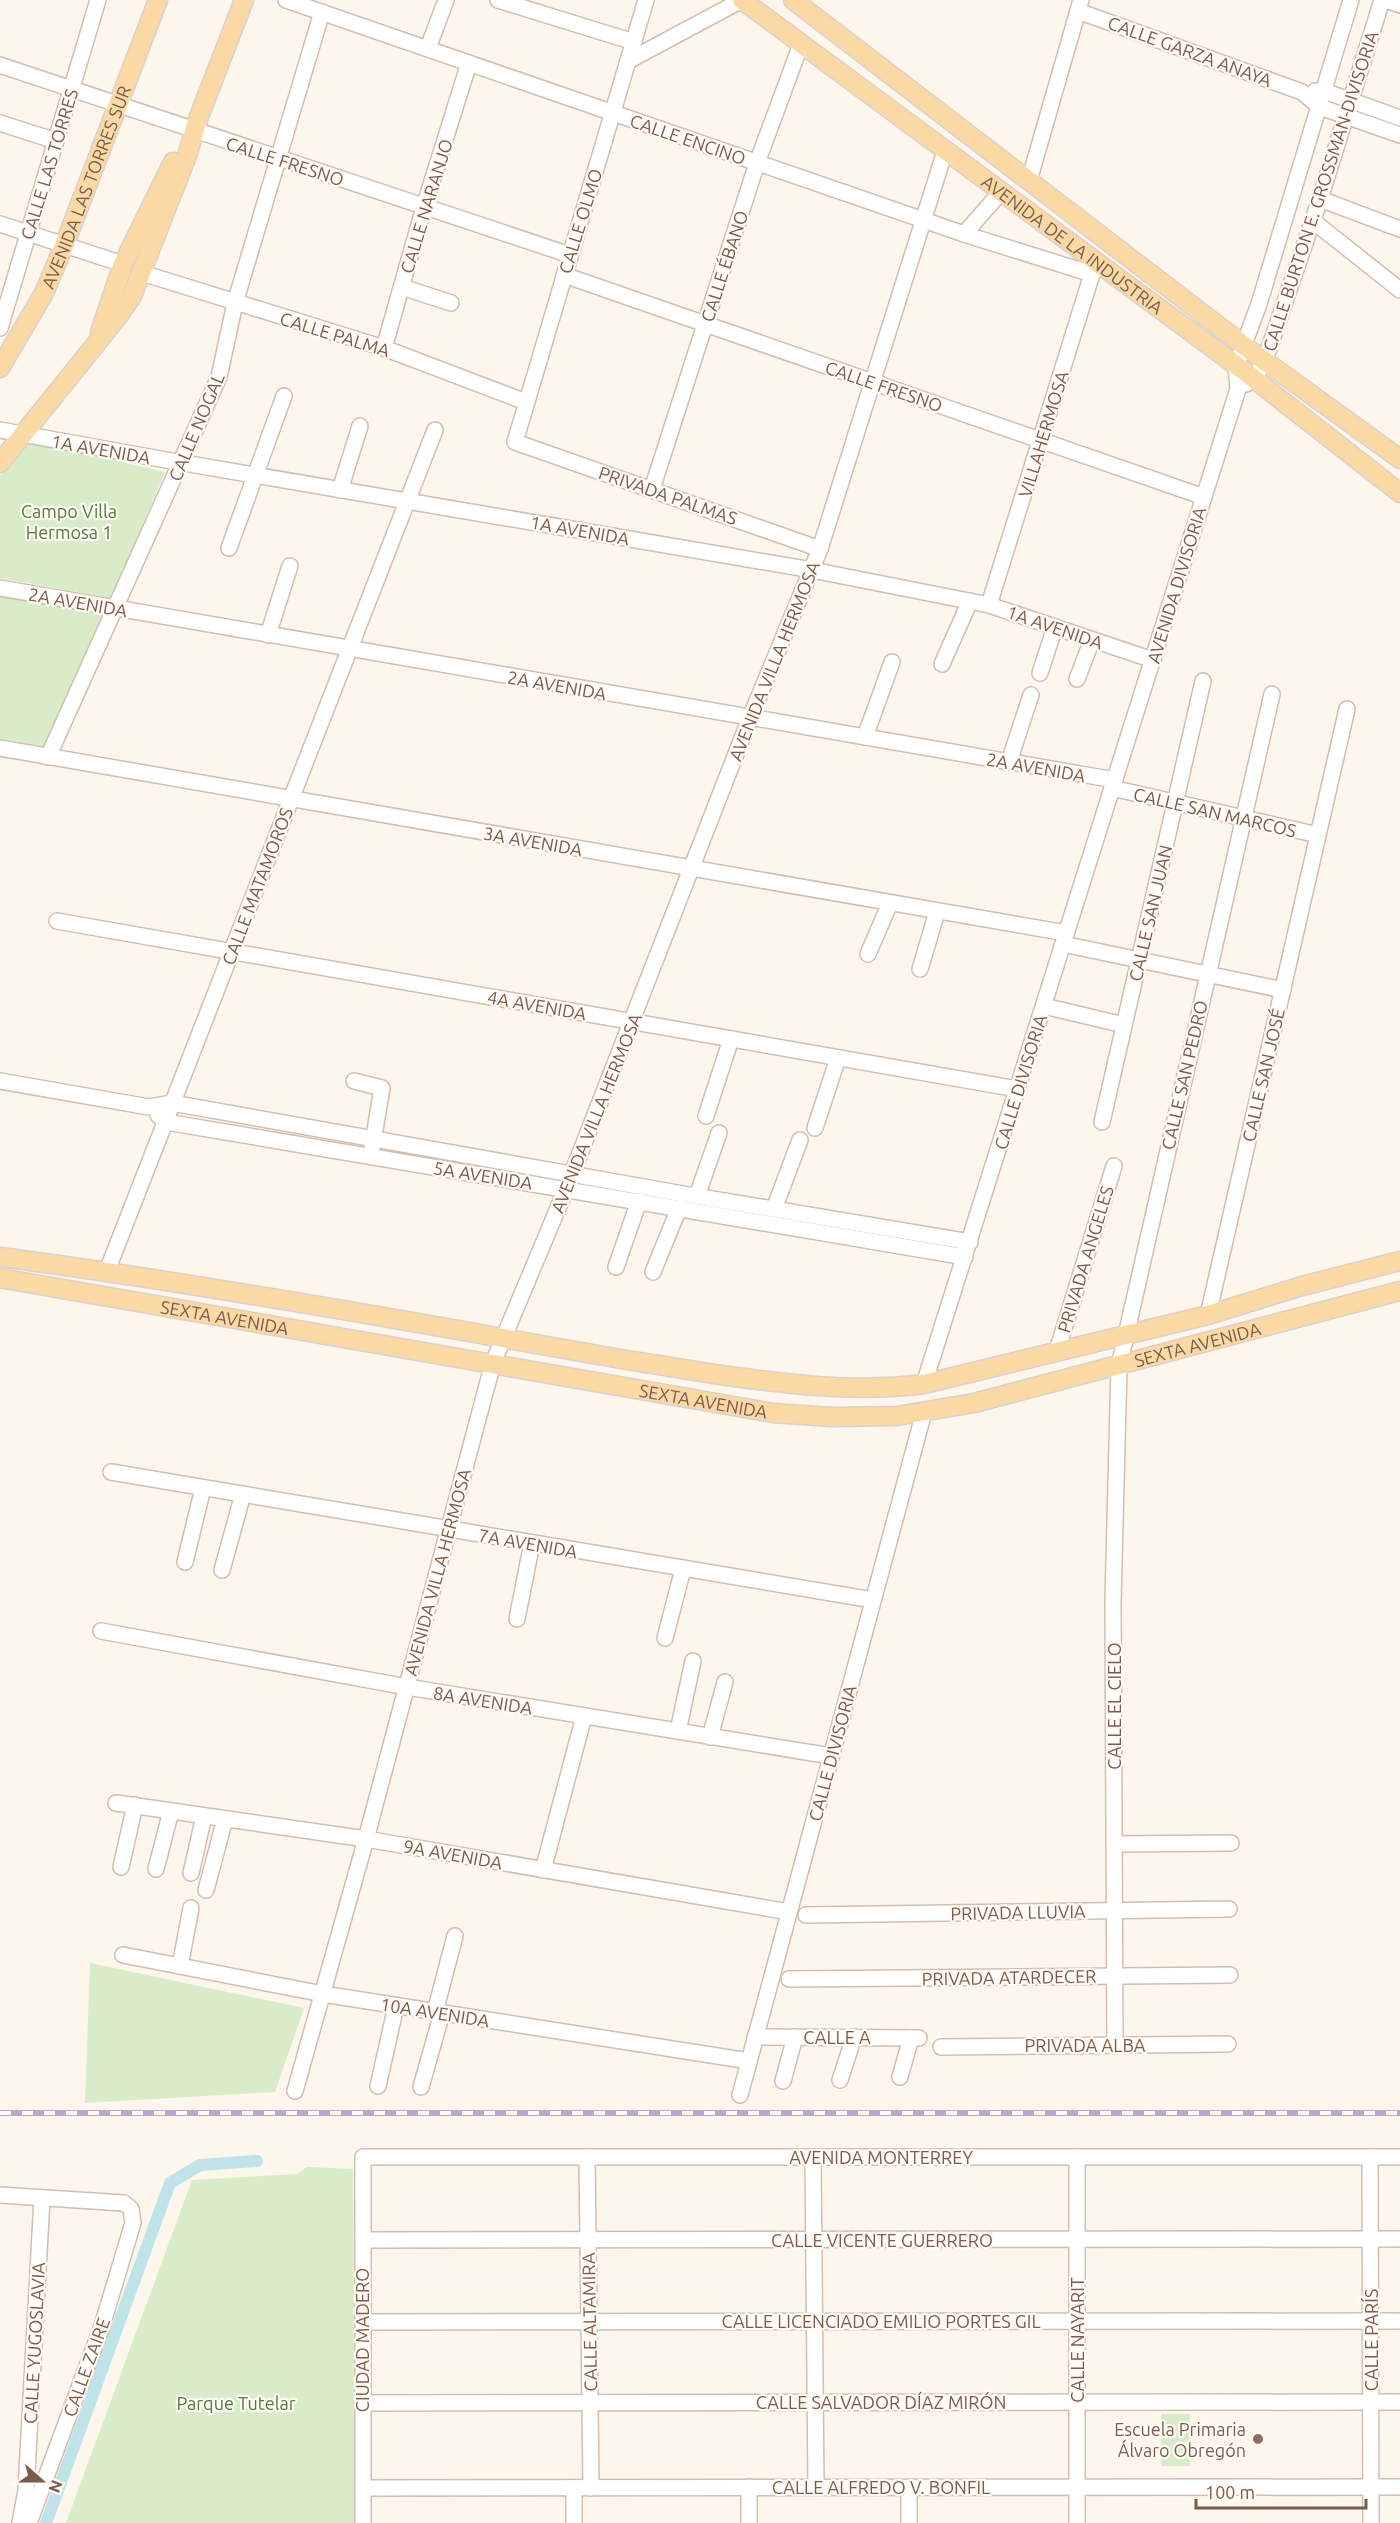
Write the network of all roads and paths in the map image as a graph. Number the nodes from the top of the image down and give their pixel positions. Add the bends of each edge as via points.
1 (98, 0) edge
2 (158, 0) edge
3 (244, 0) edge
4 (286, 0) edge
5 (446, 0) edge
6 (498, 0) edge
7 (646, 0) edge
8 (742, 0) edge
9 (793, 0) edge
10 (1351, 0) edge
11 (1382, 0) edge
12 (1386, 0) edge
13 (1080, 5) edge
14 (1400, 5) edge
15 (322, 12) junction
16 (634, 42) junction
17 (801, 44) junction
18 (428, 48) junction
19 (628, 61) junction
20 (469, 63) junction
21 (0, 65) edge
22 (71, 89) junction
23 (1324, 91) junction
24 (1302, 92) junction
25 (1352, 100) junction
26 (117, 105) junction
27 (1320, 107) junction
28 (613, 113) junction
29 (1347, 116) junction
30 (1400, 117) edge
31 (0, 123) edge
32 (194, 128) junction
33 (1400, 135) edge
34 (56, 141) junction
35 (984, 146) junction
36 (945, 151) junction
37 (279, 159) junction
38 (757, 163) junction
39 (1029, 180) junction
40 (1001, 192) junction
41 (1320, 199) junction
42 (424, 207) junction
43 (923, 220) junction
44 (1313, 221) junction
45 (0, 224) edge
46 (1400, 229) edge
47 (28, 234) junction
48 (964, 234) junction
49 (64, 246) junction
50 (570, 255) junction
51 (123, 264) junction
52 (1095, 269) junction
53 (142, 273) junction
54 (564, 276) junction
55 (402, 287) junction
56 (1400, 290) edge
57 (236, 303) junction
58 (451, 303) dead end
59 (705, 324) junction
60 (0, 328) edge
61 (95, 344) junction
62 (1245, 346) junction
63 (384, 348) junction
64 (1265, 360) junction
65 (1236, 366) junction
66 (0, 368) edge
67 (1254, 379) junction
68 (873, 382) junction
69 (1238, 389) junction
70 (284, 396) dead end
71 (526, 402) junction
72 (360, 426) dead end
73 (0, 429) edge
74 (435, 430) dead end
75 (21, 434) junction
76 (1041, 440) junction
77 (515, 442) joint
78 (1400, 459) edge
79 (0, 463) edge
80 (181, 463) junction
81 (256, 476) junction
82 (652, 489) junction
83 (340, 490) junction
84 (1400, 493) edge
85 (1204, 496) junction
86 (408, 501) junction
87 (229, 549) dead end
88 (820, 549) junction
89 (290, 566) dead end
90 (812, 570) junction
91 (0, 588) edge
92 (970, 601) junction
93 (989, 604) junction
94 (115, 608) junction
95 (1055, 627) junction
96 (268, 635) junction
97 (1092, 640) junction
98 (350, 649) junction
99 (1153, 660) junction
100 (892, 662) dead end
101 (942, 664) dead end
102 (1040, 673) dead end
103 (1077, 679) dead end
104 (1203, 681) dead end
105 (1272, 694) dead end
106 (1031, 695) dead end
107 (1347, 709) dead end
108 (750, 718) junction
109 (865, 738) junction
110 (0, 748) edge
111 (48, 757) junction
112 (1009, 762) junction
113 (1114, 784) junction
114 (291, 800) junction
115 (1175, 802) junction
116 (1244, 817) junction
117 (1318, 835) junction
118 (691, 868) junction
119 (890, 903) junction
120 (937, 912) junction
121 (57, 921) dead end
122 (1065, 938) junction
123 (232, 952) junction
124 (868, 954) dead end
125 (1139, 960) junction
126 (920, 969) dead end
127 (1207, 974) junction
128 (1283, 990) junction
129 (1044, 1006) junction
130 (632, 1022) junction
131 (1124, 1025) junction
132 (731, 1039) junction
133 (838, 1058) junction
134 (0, 1081) edge
135 (354, 1082) dead end
136 (1017, 1089) junction
137 (172, 1103) junction
138 (149, 1107) junction
139 (706, 1116) dead end
140 (166, 1122) junction
141 (1102, 1122) dead end
142 (815, 1128) dead end
143 (718, 1133) dead end
144 (374, 1139) junction
145 (800, 1140) dead end
146 (370, 1156) junction
147 (1114, 1166) dead end
148 (569, 1182) junction
149 (697, 1196) junction
150 (639, 1201) junction
151 (679, 1208) junction
152 (764, 1212) junction
153 (967, 1249) junction
154 (0, 1257) edge
155 (1400, 1261) edge
156 (616, 1267) dead end
157 (107, 1271) junction
158 (653, 1272) dead end
159 (0, 1278) edge
160 (1400, 1291) edge
161 (1208, 1315) junction
162 (1124, 1334) junction
163 (505, 1338) junction
164 (1057, 1351) junction
165 (493, 1363) junction
166 (1119, 1366) junction
167 (924, 1384) junction
168 (924, 1412) junction
169 (111, 1472) dead end
170 (203, 1488) junction
171 (243, 1494) junction
172 (448, 1529) junction
173 (532, 1543) junction
174 (185, 1562) dead end
175 (683, 1569) junction
176 (222, 1570) dead end
177 (873, 1600) junction
178 (517, 1619) dead end
179 (101, 1630) dead end
180 (666, 1638) dead end
181 (693, 1661) dead end
182 (725, 1682) dead end
183 (407, 1687) junction
184 (584, 1716) junction
185 (678, 1731) junction
186 (710, 1737) junction
187 (831, 1756) junction
188 (116, 1803) dead end
189 (135, 1805) junction
190 (171, 1811) junction
191 (204, 1815) junction
192 (225, 1819) junction
193 (366, 1839) junction
194 (1231, 1843) dead end
195 (1114, 1844) junction
196 (121, 1867) dead end
197 (156, 1869) dead end
198 (543, 1870) junction
199 (191, 1873) dead end
200 (206, 1890) dead end
201 (191, 1908) dead end
202 (1229, 1909) dead end
203 (1115, 1911) junction
204 (789, 1912) junction
205 (806, 1915) dead end
206 (454, 1936) dead end
207 (123, 1955) dead end
208 (180, 1966) junction
209 (1230, 1975) dead end
210 (1115, 1976) junction
211 (789, 1979) dead end
212 (323, 1994) junction
213 (396, 2006) junction
214 (438, 2012) junction
215 (755, 2037) junction
216 (795, 2037) junction
217 (854, 2037) junction
218 (1228, 2044) dead end
219 (1115, 2045) junction
220 (941, 2047) dead end
221 (749, 2061) junction
222 (900, 2077) dead end
223 (840, 2080) dead end
224 (783, 2081) dead end
225 (378, 2086) dead end
226 (421, 2087) dead end
227 (295, 2091) dead end
228 (740, 2095) dead end
229 (363, 2157) joint
230 (586, 2157) junction
231 (813, 2157) junction
232 (1077, 2157) junction
233 (1370, 2157) junction
234 (1400, 2157) edge
235 (0, 2195) edge
236 (42, 2198) junction
237 (1371, 2239) junction
238 (1400, 2239) edge
239 (363, 2240) junction
240 (588, 2240) junction
241 (814, 2240) junction
242 (1077, 2240) junction
243 (815, 2321) junction
244 (1077, 2321) junction
245 (1371, 2321) junction
246 (1400, 2321) edge
247 (363, 2322) junction
248 (589, 2322) junction
249 (1077, 2402) junction
250 (1371, 2402) junction
251 (1400, 2402) edge
252 (362, 2403) junction
253 (590, 2403) junction
254 (815, 2403) junction
255 (749, 2487) junction
256 (816, 2487) junction
257 (909, 2487) junction
258 (1077, 2487) junction
259 (1370, 2487) junction
260 (1400, 2487) edge
261 (363, 2488) junction
262 (574, 2488) junction
263 (591, 2488) junction
264 (20, 2523) edge
265 (29, 2523) edge
266 (363, 2523) edge
267 (574, 2523) edge
268 (749, 2523) edge
269 (909, 2523) edge
270 (1077, 2523) edge
271 (1371, 2523) edge

1 - 22 street, CALLE LAS TORRES
2 - 26 main road, AVENIDA LAS TORRES SUR
3 - 32 main road
4 - 15 street, CALLE ENCINO
5 - 18 street
6 - 16 street
7 - 16 street, CALLE OLMO
8 - 17 main road, AVENIDA DE LA INDUSTRIA
8 - 19 street
9 - 35 main road, AVENIDA DE LA INDUSTRIA
10 - 23 street, CALLE BURTON E. GROSSMAN-DIVISORIA
11 - 25 street, CALLE BURTON E. GROSSMAN-DIVISORIA
12 - 14 street
13 - 24 street, CALLE GARZA ANAYA
13 - 39 street
15 - 18 street, CALLE ENCINO
15 - 37 street, CALLE NOGAL
16 - 19 street, CALLE OLMO
17 - 36 main road, AVENIDA DE LA INDUSTRIA
17 - 38 street, CALLE ÉBANO
18 - 20 street, CALLE ENCINO
19 - 28 street, CALLE OLMO
20 - 28 street, CALLE ENCINO
20 - 42 street, CALLE NARANJO
21 - 22 street, CALLE FRESNO
22 - 26 street, CALLE FRESNO
22 - 34 street, CALLE LAS TORRES
23 - 24 street, CALLE GARZA ANAYA
23 - 25 street
23 - 27 street, CALLE BURTON E. GROSSMAN-DIVISORIA
24 - 27 street, CALLE GARZA ANAYA
25 - 29 street, CALLE BURTON E. GROSSMAN-DIVISORIA
25 - 30 street
26 - 32 street, CALLE FRESNO
26 - 49 main road, AVENIDA LAS TORRES SUR
27 - 29 street
27 - 62 street, CALLE BURTON E. GROSSMAN-DIVISORIA
28 - 38 street, CALLE ENCINO
28 - 50 street, CALLE OLMO
29 - 33 street
29 - 41 street, CALLE BURTON E. GROSSMAN-DIVISORIA
31 - 34 street
32 - 37 street, CALLE FRESNO
32 - 51 main road
32 - 53 main road
34 - 47 street, CALLE LAS TORRES
35 - 36 main road via 966,143
35 - 39 main road, AVENIDA DE LA INDUSTRIA
36 - 40 main road, AVENIDA DE LA INDUSTRIA
36 - 43 street, AVENIDA VILLA HERMOSA
37 - 42 street, CALLE FRESNO
37 - 57 street, CALLE NOGAL
38 - 43 street, CALLE ENCINO
38 - 59 street, CALLE ÉBANO
39 - 62 main road, AVENIDA DE LA INDUSTRIA
40 - 48 street
40 - 52 main road, AVENIDA DE LA INDUSTRIA
41 - 44 street, CALLE BURTON E. GROSSMAN-DIVISORIA
41 - 46 street
42 - 50 street, CALLE FRESNO
42 - 55 street, CALLE NARANJO
43 - 48 street, CALLE ENCINO
43 - 68 street, AVENIDA VILLA HERMOSA
44 - 56 street
44 - 64 street, CALLE BURTON E. GROSSMAN-DIVISORIA
45 - 47 street
47 - 49 street
47 - 60 street, CALLE LAS TORRES
48 - 52 street, CALLE ENCINO
49 - 51 street
49 - 66 main road, AVENIDA LAS TORRES SUR via 44,292
50 - 54 street, CALLE OLMO
51 - 61 main road
52 - 65 main road, AVENIDA DE LA INDUSTRIA
52 - 76 street, VILLAHERMOSA
53 - 57 street, CALLE PALMA
53 - 61 main road via 126,305
54 - 59 street, CALLE FRESNO
54 - 71 street, CALLE OLMO
55 - 58 street
55 - 63 street, CALLE NARANJO
57 - 63 street, CALLE PALMA
57 - 80 street, CALLE NOGAL via 221,370
59 - 68 street, CALLE FRESNO
59 - 82 street, CALLE ÉBANO
61 - 75 main road
62 - 64 main road, AVENIDA DE LA INDUSTRIA
62 - 65 street, CALLE BURTON E. GROSSMAN-DIVISORIA
63 - 71 street, CALLE PALMA
64 - 67 street, CALLE BURTON E. GROSSMAN-DIVISORIA
64 - 78 main road, AVENIDA DE LA INDUSTRIA
65 - 67 main road, AVENIDA DE LA INDUSTRIA
65 - 69 street, AVENIDA DIVISORIA
67 - 69 street
67 - 84 main road, AVENIDA DE LA INDUSTRIA
68 - 76 street, CALLE FRESNO
68 - 88 street, AVENIDA VILLA HERMOSA
69 - 85 street, AVENIDA DIVISORIA
70 - 81 street
71 - 77 street, CALLE OLMO
72 - 83 street
73 - 75 street, 1A AVENIDA
74 - 86 street, CALLE MATAMOROS
75 - 79 main road
75 - 80 street, 1A AVENIDA
76 - 85 street, CALLE FRESNO
76 - 93 street, VILLAHERMOSA
77 - 82 street, PRIVADA PALMAS
80 - 81 street, 1A AVENIDA
80 - 94 street, CALLE NOGAL
81 - 83 street, 1A AVENIDA
81 - 87 street
82 - 88 street, PRIVADA PALMAS
83 - 86 street, 1A AVENIDA
85 - 99 street, AVENIDA DIVISORIA
86 - 90 street, 1A AVENIDA
86 - 98 street, CALLE MATAMOROS
88 - 90 street, AVENIDA VILLA HERMOSA
89 - 96 street
90 - 92 street, 1A AVENIDA
90 - 108 street, AVENIDA VILLA HERMOSA
91 - 94 street, 2A AVENIDA
92 - 93 street, 1A AVENIDA
92 - 101 street
93 - 95 street, 1A AVENIDA
94 - 96 street, 2A AVENIDA
94 - 111 street, CALLE NOGAL
95 - 97 street, 1A AVENIDA
95 - 102 street
96 - 98 street, 2A AVENIDA
97 - 99 street, 1A AVENIDA
97 - 103 street
98 - 108 street, 2A AVENIDA
98 - 114 street, CALLE MATAMOROS
99 - 113 street, AVENIDA DIVISORIA
100 - 109 street
104 - 115 street, CALLE SAN JUAN
105 - 116 street, CALLE SAN PEDRO
106 - 112 street
107 - 117 street, CALLE SAN JOSÉ
108 - 109 street, 2A AVENIDA
108 - 118 street, AVENIDA VILLA HERMOSA
109 - 112 street, 2A AVENIDA
110 - 111 street, 3A AVENIDA
111 - 114 street, 3A AVENIDA
112 - 113 street, 2A AVENIDA
113 - 115 street, CALLE SAN MARCOS
113 - 122 street, CALLE DIVISORIA
114 - 118 street, 3A AVENIDA
114 - 123 street, CALLE MATAMOROS
115 - 116 street, CALLE SAN MARCOS
115 - 125 street, CALLE SAN JUAN
116 - 117 street, CALLE SAN MARCOS
116 - 127 street, CALLE SAN PEDRO
117 - 128 street, CALLE SAN JOSÉ
118 - 119 street, 3A AVENIDA
118 - 130 street, AVENIDA VILLA HERMOSA
119 - 120 street, 3A AVENIDA
119 - 124 street
120 - 122 street, 3A AVENIDA
120 - 126 street
121 - 123 street, 4A AVENIDA
122 - 125 street, 3A AVENIDA
122 - 129 street, CALLE DIVISORIA
123 - 130 street, 4A AVENIDA
123 - 137 street, CALLE MATAMOROS
125 - 127 street, 3A AVENIDA
125 - 131 street, CALLE SAN JUAN
127 - 128 street, 3A AVENIDA
127 - 162 street, CALLE SAN PEDRO
128 - 161 street, CALLE SAN JOSÉ
129 - 131 street
129 - 136 street, CALLE DIVISORIA
130 - 132 street, 4A AVENIDA
130 - 148 street, AVENIDA VILLA HERMOSA
131 - 141 street, CALLE SAN JUAN
132 - 133 street, 4A AVENIDA
132 - 139 street
133 - 136 street, 4A AVENIDA
133 - 142 street
134 - 138 street, 5A AVENIDA
135 - 144 street via 382,1088
136 - 153 street, CALLE DIVISORIA
137 - 138 street, 5A AVENIDA
137 - 140 street, CALLE MATAMOROS
137 - 144 street, 5A AVENIDA
138 - 140 street
140 - 146 street, 5A AVENIDA
140 - 157 street, CALLE MATAMOROS
143 - 149 street
144 - 146 street
144 - 148 street, 5A AVENIDA
145 - 152 street
146 - 148 street, 5A AVENIDA
147 - 164 street, PRIVADA ANGELES
148 - 149 street, 5A AVENIDA
148 - 150 street, 5A AVENIDA
148 - 163 street, AVENIDA VILLA HERMOSA
149 - 152 street, 5A AVENIDA
150 - 151 street, 5A AVENIDA
150 - 156 street
151 - 152 street, 5A AVENIDA
151 - 158 street
152 - 153 street, 5A AVENIDA
153 - 167 street, CALLE DIVISORIA
154 - 157 main road, SEXTA AVENIDA
155 - 161 main road, SEXTA AVENIDA
157 - 163 main road, SEXTA AVENIDA
159 - 165 main road, SEXTA AVENIDA
160 - 166 main road, SEXTA AVENIDA
161 - 162 main road, SEXTA AVENIDA
162 - 164 main road, SEXTA AVENIDA
162 - 166 street, CALLE SAN PEDRO
163 - 165 street, AVENIDA VILLA HERMOSA
163 - 167 main road, SEXTA AVENIDA via 779,1384 841,1389
164 - 167 main road, SEXTA AVENIDA
165 - 168 main road, SEXTA AVENIDA via 773,1413 897,1416
165 - 172 street, AVENIDA VILLA HERMOSA
166 - 168 main road, SEXTA AVENIDA via 974,1404
166 - 195 street, CALLE EL CIELO via 1113,1601
168 - 177 street, CALLE DIVISORIA
169 - 170 street, 7A AVENIDA
170 - 171 street, 7A AVENIDA
170 - 174 street
171 - 172 street, 7A AVENIDA
171 - 176 street
172 - 173 street, 7A AVENIDA
172 - 183 street, AVENIDA VILLA HERMOSA
173 - 175 street, 7A AVENIDA
173 - 178 street
175 - 177 street, 7A AVENIDA
175 - 180 street
177 - 187 street, CALLE DIVISORIA
179 - 183 street, 8A AVENIDA
181 - 185 street
182 - 186 street
183 - 184 street, 8A AVENIDA
183 - 193 street, AVENIDA VILLA HERMOSA
184 - 185 street, 8A AVENIDA
184 - 198 street
185 - 186 street, 8A AVENIDA
186 - 187 street, 8A AVENIDA
187 - 204 street, CALLE DIVISORIA
188 - 189 street, 9A AVENIDA
189 - 190 street, 9A AVENIDA
189 - 196 street
190 - 191 street, 9A AVENIDA
190 - 197 street
191 - 192 street, 9A AVENIDA
191 - 199 street
192 - 193 street, 9A AVENIDA
192 - 200 street
193 - 198 street, 9A AVENIDA
193 - 212 street, AVENIDA VILLA HERMOSA
194 - 195 street
195 - 203 street, CALLE EL CIELO
198 - 204 street, 9A AVENIDA
201 - 208 street
202 - 203 street, PRIVADA LLUVIA
203 - 205 street, PRIVADA LLUVIA
203 - 210 street, CALLE EL CIELO
204 - 215 street, CALLE DIVISORIA
206 - 214 street
207 - 208 street, 10A AVENIDA
208 - 212 street, 10A AVENIDA
209 - 210 street, PRIVADA ATARDECER
210 - 211 street, PRIVADA ATARDECER
210 - 219 street, CALLE EL CIELO
212 - 213 street, 10A AVENIDA
212 - 227 street, AVENIDA VILLA HERMOSA
213 - 214 street, 10A AVENIDA
213 - 225 street
214 - 221 street, 10A AVENIDA
214 - 226 street
215 - 216 street, CALLE A
215 - 221 street, CALLE DIVISORIA
216 - 217 street, CALLE A
216 - 224 street
217 - 222 street, CALLE A via 915,2038
217 - 223 street
218 - 219 street, PRIVADA ALBA
219 - 220 street, PRIVADA ALBA
221 - 228 street, CALLE DIVISORIA
229 - 230 street, AVENIDA MONTERREY
229 - 239 street, CIUDAD MADERO
230 - 231 street, AVENIDA MONTERREY
230 - 240 street, CALLE ALTAMIRA
231 - 232 street, AVENIDA MONTERREY
231 - 241 street
232 - 233 street, AVENIDA MONTERREY
232 - 242 street, CALLE NAYARIT
233 - 234 street, AVENIDA MONTERREY
233 - 237 street, CALLE PARÍS
235 - 236 street
236 - 264 street, CALLE YUGOSLAVIA via 26,2490
236 - 265 street, CALLE ZAIRE via 124,2203 131,2209 133,2223 102,2326
237 - 238 street, CALLE VICENTE GUERRERO
237 - 242 street, CALLE VICENTE GUERRERO
237 - 245 street, CALLE PARÍS
239 - 240 street, CALLE VICENTE GUERRERO
239 - 247 street, CIUDAD MADERO
240 - 241 street, CALLE VICENTE GUERRERO
240 - 248 street, CALLE ALTAMIRA
241 - 242 street, CALLE VICENTE GUERRERO
241 - 243 street
242 - 244 street, CALLE NAYARIT
243 - 244 street, CALLE LICENCIADO EMILIO PORTES GIL
243 - 248 street, CALLE LICENCIADO EMILIO PORTES GIL
243 - 254 street
244 - 245 street, CALLE LICENCIADO EMILIO PORTES GIL
244 - 249 street, CALLE NAYARIT
245 - 246 street, CALLE LICENCIADO EMILIO PORTES GIL
245 - 250 street, CALLE PARÍS
247 - 248 street, CALLE LICENCIADO EMILIO PORTES GIL
247 - 252 street, CIUDAD MADERO
248 - 253 street, CALLE ALTAMIRA
249 - 250 street, CALLE SALVADOR DÍAZ MIRÓN
249 - 254 street, CALLE SALVADOR DÍAZ MIRÓN
249 - 258 street, CALLE NAYARIT
250 - 251 street, CALLE SALVADOR DÍAZ MIRÓN
250 - 259 street, CALLE PARÍS
252 - 253 street, CALLE SALVADOR DÍAZ MIRÓN
252 - 261 street, CIUDAD MADERO
253 - 254 street, CALLE SALVADOR DÍAZ MIRÓN
253 - 263 street, CALLE ALTAMIRA
254 - 256 street
255 - 256 street, CALLE ALFREDO V. BONFIL
255 - 263 street, CALLE ALFREDO V. BONFIL
255 - 268 street
256 - 257 street, CALLE ALFREDO V. BONFIL
257 - 258 street, CALLE ALFREDO V. BONFIL
257 - 269 street
258 - 259 street, CALLE ALFREDO V. BONFIL
258 - 270 street, CALLE NAYARIT
259 - 260 street, CALLE ALFREDO V. BONFIL
259 - 271 street, CALLE PARÍS
261 - 262 street, CALLE ALFREDO V. BONFIL
261 - 266 street, CIUDAD MADERO
262 - 263 street, CALLE ALFREDO V. BONFIL
262 - 267 street

